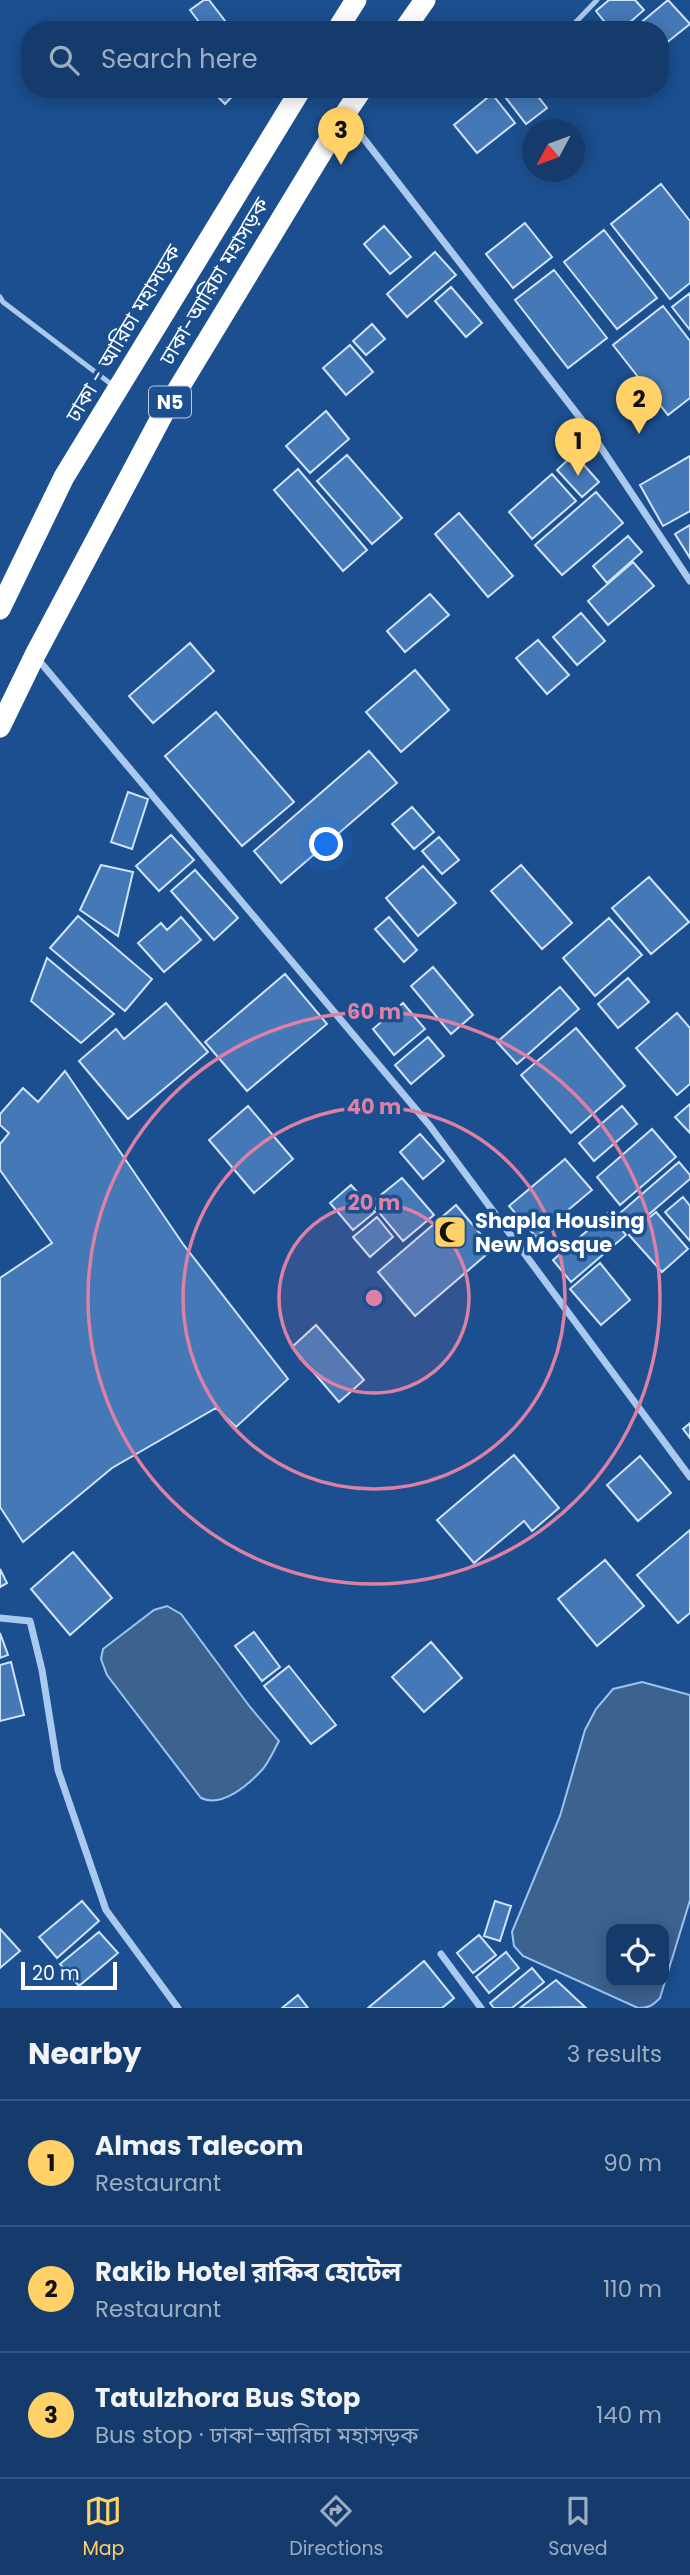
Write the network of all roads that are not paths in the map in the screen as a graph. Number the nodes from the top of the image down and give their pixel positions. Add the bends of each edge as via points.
1 (356, 0) edge
2 (425, 0) edge
3 (597, 0) edge
4 (343, 21) edge
5 (412, 21) edge
6 (577, 21) edge
7 (296, 98) edge
8 (356, 98) edge
9 (345, 114) junction
10 (0, 297) edge
11 (118, 389) junction
12 (690, 581) edge
13 (0, 610) edge
14 (35, 655) junction
15 (0, 727) edge
16 (690, 1477) edge
17 (0, 1618) edge
18 (441, 1954) dead end
19 (178, 2008) edge
20 (481, 2008) edge

1 - 4 highway
2 - 5 highway
3 - 6 lane
7 - 11 highway, ঢাকা - আরিচা মহাসড়ক / N5
8 - 9 highway, ঢাকা-আরিচা মহাসড়ক / N5
9 - 12 street via 588,428
9 - 14 highway, ঢাকা-আরিচা মহাসড়ক / N5 via 163,414
10 - 11 lane
11 - 13 highway, ঢাকা - আরিচা মহাসড়ক / N5 via 64,477
14 - 15 highway, ঢাকা-আরিচা মহাসড়ক / N5
14 - 16 street via 430,1126
17 - 19 street via 30,1621 58,1770 106,1910
18 - 20 street

